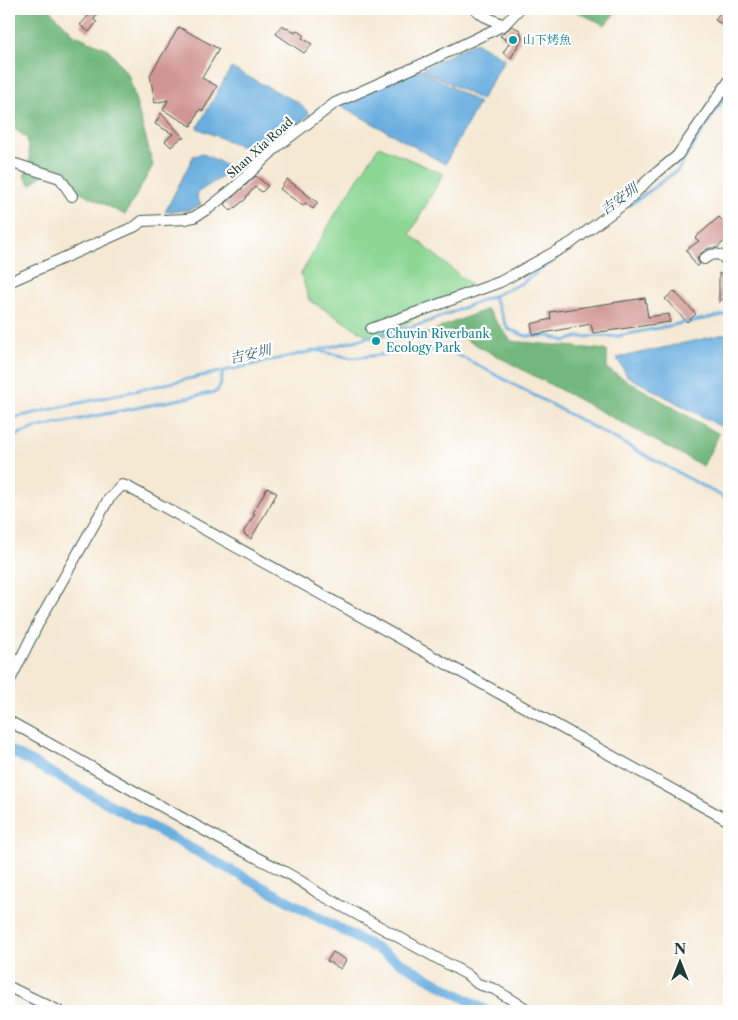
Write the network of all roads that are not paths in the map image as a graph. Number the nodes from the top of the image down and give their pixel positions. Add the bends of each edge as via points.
1 (475, 9) edge
2 (519, 9) edge
3 (504, 25) junction
4 (729, 81) edge
5 (9, 162) edge
6 (72, 196) dead end
7 (704, 259) dead end
8 (729, 266) edge
9 (9, 282) edge
10 (371, 329) dead end
11 (9, 682) edge
12 (9, 721) edge
13 (729, 820) edge
14 (9, 987) edge
15 (59, 1011) edge
16 (530, 1011) edge

1 - 3 street
2 - 3 street, Shan Xia Road
3 - 9 street, Shan Xia Road via 335,103 279,145 233,190 194,217 142,221
4 - 10 street via 677,156 572,243 500,282
5 - 6 street via 60,178
7 - 8 street via 718,253
11 - 13 street via 108,500 122,485 128,486
12 - 16 street
14 - 15 street

